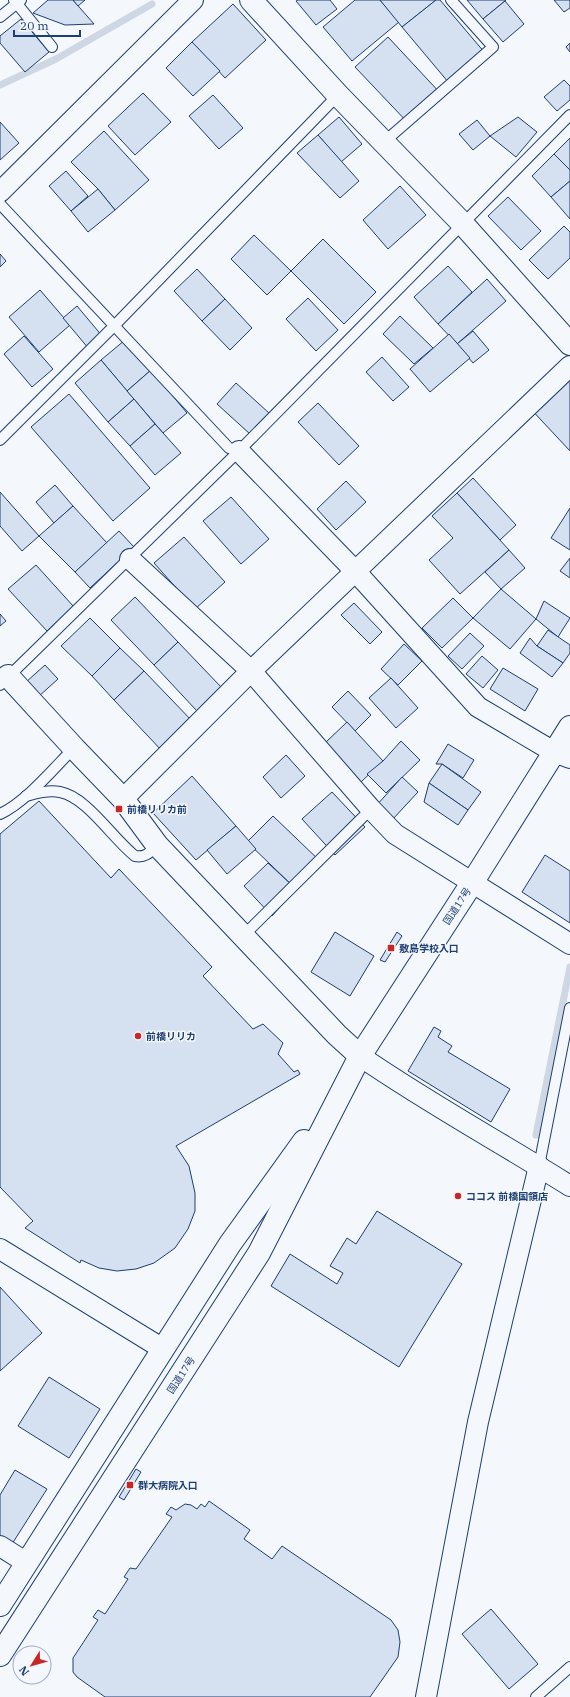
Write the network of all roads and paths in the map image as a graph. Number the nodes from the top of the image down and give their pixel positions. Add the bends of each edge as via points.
1 (193, 0) edge
2 (251, 0) edge
3 (451, 0) edge
4 (17, 1) edge
5 (0, 17) edge
6 (52, 47) dead end
7 (338, 95) junction
8 (570, 115) edge
9 (384, 142) junction
10 (0, 192) edge
11 (0, 204) edge
12 (462, 223) junction
13 (115, 325) junction
14 (570, 344) edge
15 (570, 366) edge
16 (0, 440) edge
17 (239, 451) junction
18 (130, 559) junction
19 (356, 572) junction
20 (251, 671) junction
21 (3, 676) edge
22 (570, 727) edge
23 (74, 748) junction
24 (562, 755) edge
25 (26, 796) junction
26 (123, 799) junction
27 (371, 810) junction
28 (0, 814) edge
29 (157, 845) junction
30 (472, 883) junction
31 (243, 936) junction
32 (570, 944) edge
33 (570, 1008) edge
34 (360, 1056) junction
35 (344, 1085) junction
36 (539, 1166) junction
37 (570, 1186) edge
38 (0, 1249) edge
39 (162, 1349) junction
40 (0, 1546) edge
41 (26, 1563) junction
42 (0, 1605) edge
43 (0, 1655) edge
44 (570, 1667) edge
45 (426, 1697) edge
46 (536, 1697) edge

1 - 10 street
2 - 7 main road
3 - 9 lane via 493,47
4 - 5 lane
4 - 6 lane
7 - 9 main road
7 - 13 lane
8 - 12 lane
9 - 12 main road
11 - 13 lane
12 - 14 main road
12 - 17 lane
13 - 16 lane
13 - 17 lane via 229,448
15 - 19 street
17 - 18 lane
17 - 19 street
18 - 20 street
18 - 21 lane
19 - 20 street
19 - 24 street via 478,706
20 - 26 street
20 - 27 street
21 - 23 main road
22 - 24 main road, 国道17号
23 - 25 lane
23 - 26 main road
24 - 30 main road, 国道17号
25 - 28 lane via 10,810
25 - 29 lane via 60,792 76,798 135,856 146,856
26 - 29 main road
27 - 30 street via 402,839
27 - 31 lane
29 - 31 main road
30 - 32 street
30 - 34 main road, 国道17号
31 - 34 main road
33 - 36 lane
34 - 35 main road, 国道17号
34 - 36 street via 402,1085
35 - 39 main road, 国道17号 via 230,1244
35 - 43 main road, 国道17号 via 259,1253
36 - 37 street
36 - 45 street via 478,1422
38 - 39 street
39 - 41 main road, 国道17号
40 - 41 street
41 - 42 main road, 国道17号
44 - 46 lane

